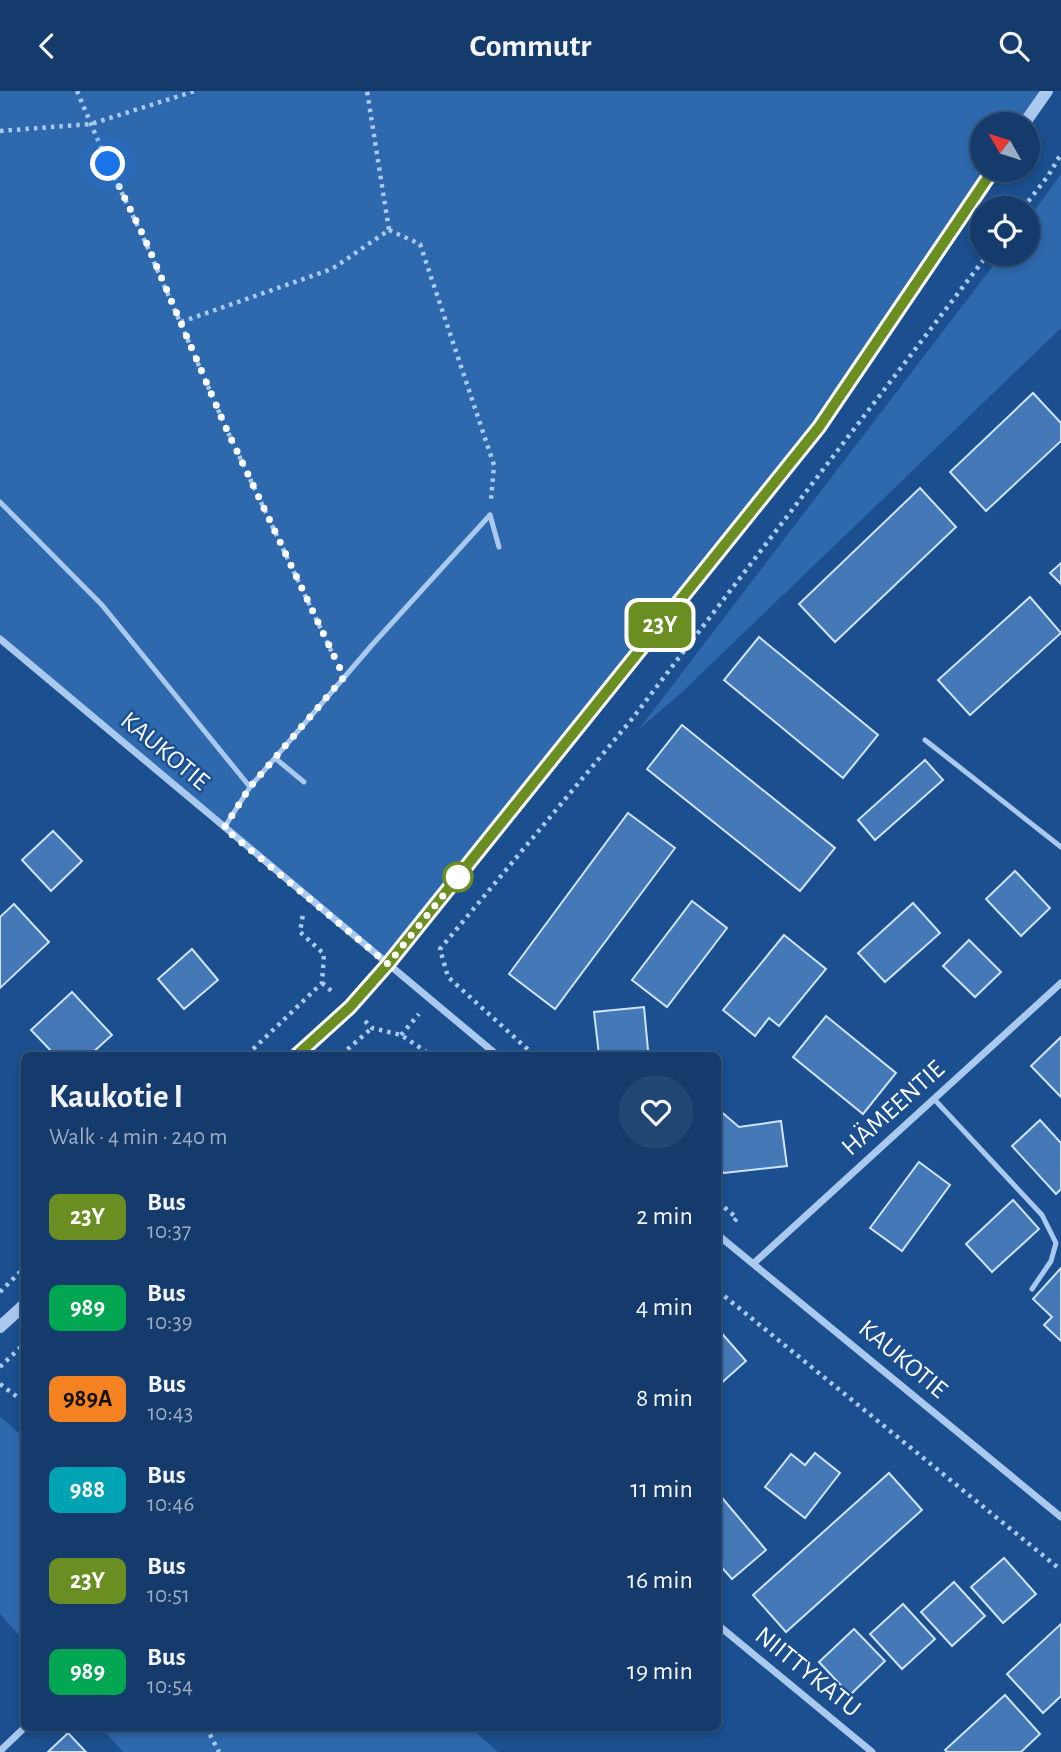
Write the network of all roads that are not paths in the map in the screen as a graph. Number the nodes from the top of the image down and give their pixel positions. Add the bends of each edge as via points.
1 (1047, 91) edge
2 (1032, 112) edge
3 (985, 182) edge
4 (0, 502) edge
5 (499, 547) dead end
6 (0, 639) edge
7 (925, 740) dead end
8 (275, 758) junction
9 (304, 782) dead end
10 (250, 787) junction
11 (224, 828) junction
12 (1061, 847) edge
13 (388, 964) junction
14 (1061, 983) edge
15 (300, 1052) edge
16 (493, 1052) edge
17 (934, 1099) junction
18 (721, 1237) edge
19 (754, 1263) junction
20 (1032, 1289) dead end
21 (21, 1308) edge
22 (0, 1327) edge
23 (1061, 1517) edge
24 (721, 1627) edge
25 (22, 1731) edge
26 (0, 1751) edge
27 (872, 1752) edge

1 - 2 street
3 - 13 street via 819,427
4 - 10 lane via 102,605
5 - 8 lane via 489,515
6 - 11 street, KAUKOTIE
7 - 12 lane
8 - 9 lane
8 - 10 lane
10 - 11 lane
11 - 13 street, KAUKOTIE
13 - 15 street
13 - 16 street, KAUKOTIE
14 - 17 street, HÄMEENTIE
17 - 19 street, HÄMEENTIE
17 - 20 lane via 1042,1215 1056,1243 1051,1261
18 - 19 street, KAUKOTIE
19 - 23 street, KAUKOTIE
21 - 22 street
24 - 27 street, NIITTYKATU
25 - 26 street

